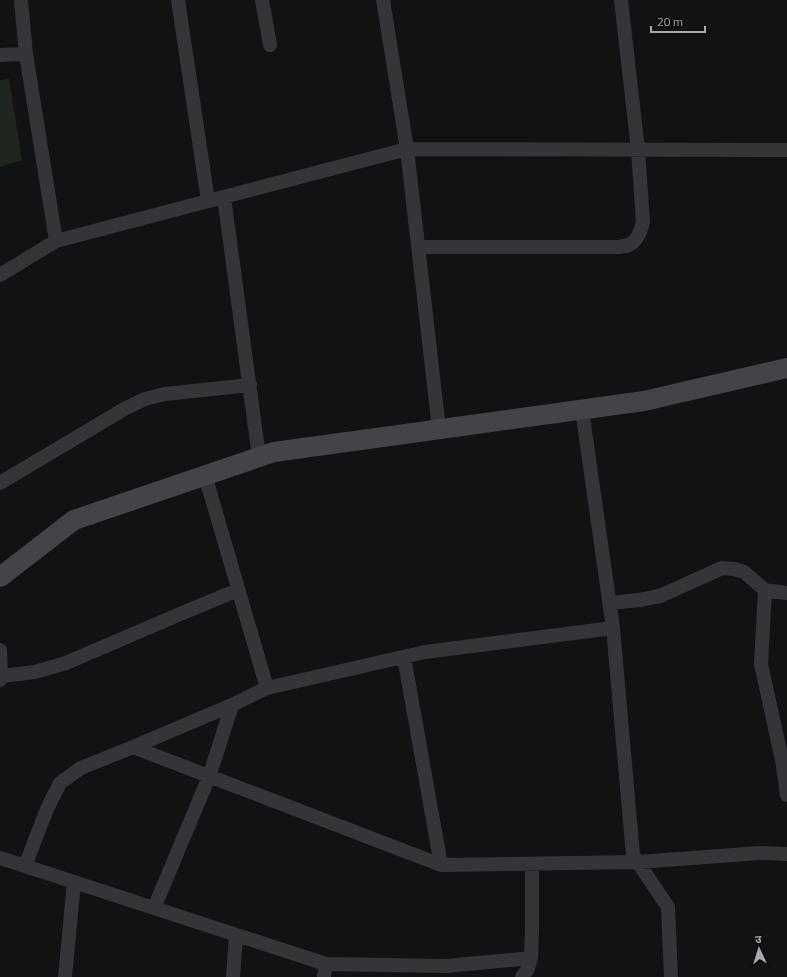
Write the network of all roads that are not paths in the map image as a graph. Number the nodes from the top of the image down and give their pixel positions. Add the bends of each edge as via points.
1 (21, 0) edge
2 (178, 0) edge
3 (262, 0) edge
4 (383, 0) edge
5 (621, 0) edge
6 (270, 45) dead end
7 (26, 54) junction
8 (0, 55) edge
9 (407, 149) junction
10 (638, 150) junction
11 (787, 150) edge
12 (224, 197) junction
13 (208, 201) junction
14 (56, 241) junction
15 (418, 247) junction
16 (0, 274) edge
17 (787, 368) edge
18 (250, 385) junction
19 (582, 410) junction
20 (439, 429) junction
21 (259, 457) junction
22 (205, 475) junction
23 (0, 483) edge
24 (0, 576) edge
25 (238, 590) junction
26 (775, 591) edge
27 (610, 603) junction
28 (613, 628) junction
29 (0, 650) edge
30 (404, 657) junction
31 (0, 678) edge
32 (267, 688) junction
33 (232, 705) junction
34 (133, 747) junction
35 (209, 777) junction
36 (787, 795) edge
37 (787, 854) edge
38 (0, 858) edge
39 (638, 862) junction
40 (532, 864) junction
41 (441, 865) junction
42 (25, 866) junction
43 (74, 882) junction
44 (154, 908) junction
45 (236, 935) junction
46 (527, 970) edge
47 (325, 971) edge
48 (65, 977) edge
49 (233, 977) edge
50 (671, 977) edge

1 - 7 street
2 - 13 street
3 - 6 street
4 - 9 street
5 - 10 street
7 - 8 street
7 - 14 street
9 - 10 street
9 - 12 street
9 - 15 street
10 - 11 street
10 - 15 street via 643,222 641,231 629,245
12 - 13 street
12 - 18 street
13 - 14 street
14 - 16 street
15 - 20 street
17 - 19 main road via 644,401
18 - 21 street
18 - 23 street via 165,394 145,399
19 - 20 main road
19 - 27 street
20 - 21 main road via 274,452
21 - 22 main road
22 - 24 main road via 74,520
22 - 25 street
25 - 31 street via 66,663
25 - 32 street
26 - 27 street via 744,572 722,568 660,596
26 - 36 street via 761,664
27 - 28 street
28 - 30 street
28 - 39 street via 633,855
29 - 31 street
30 - 32 street
30 - 41 street
32 - 33 street
33 - 34 street
33 - 35 street
34 - 35 street
34 - 42 street via 81,768 60,783
35 - 41 street
35 - 44 street
37 - 39 street via 760,853
38 - 42 street
39 - 40 street
39 - 50 street via 668,907
40 - 41 street
40 - 46 street via 532,930
42 - 43 street
43 - 44 street
43 - 48 street
44 - 45 street
45 - 47 street
45 - 49 street
46 - 47 street via 446,966

